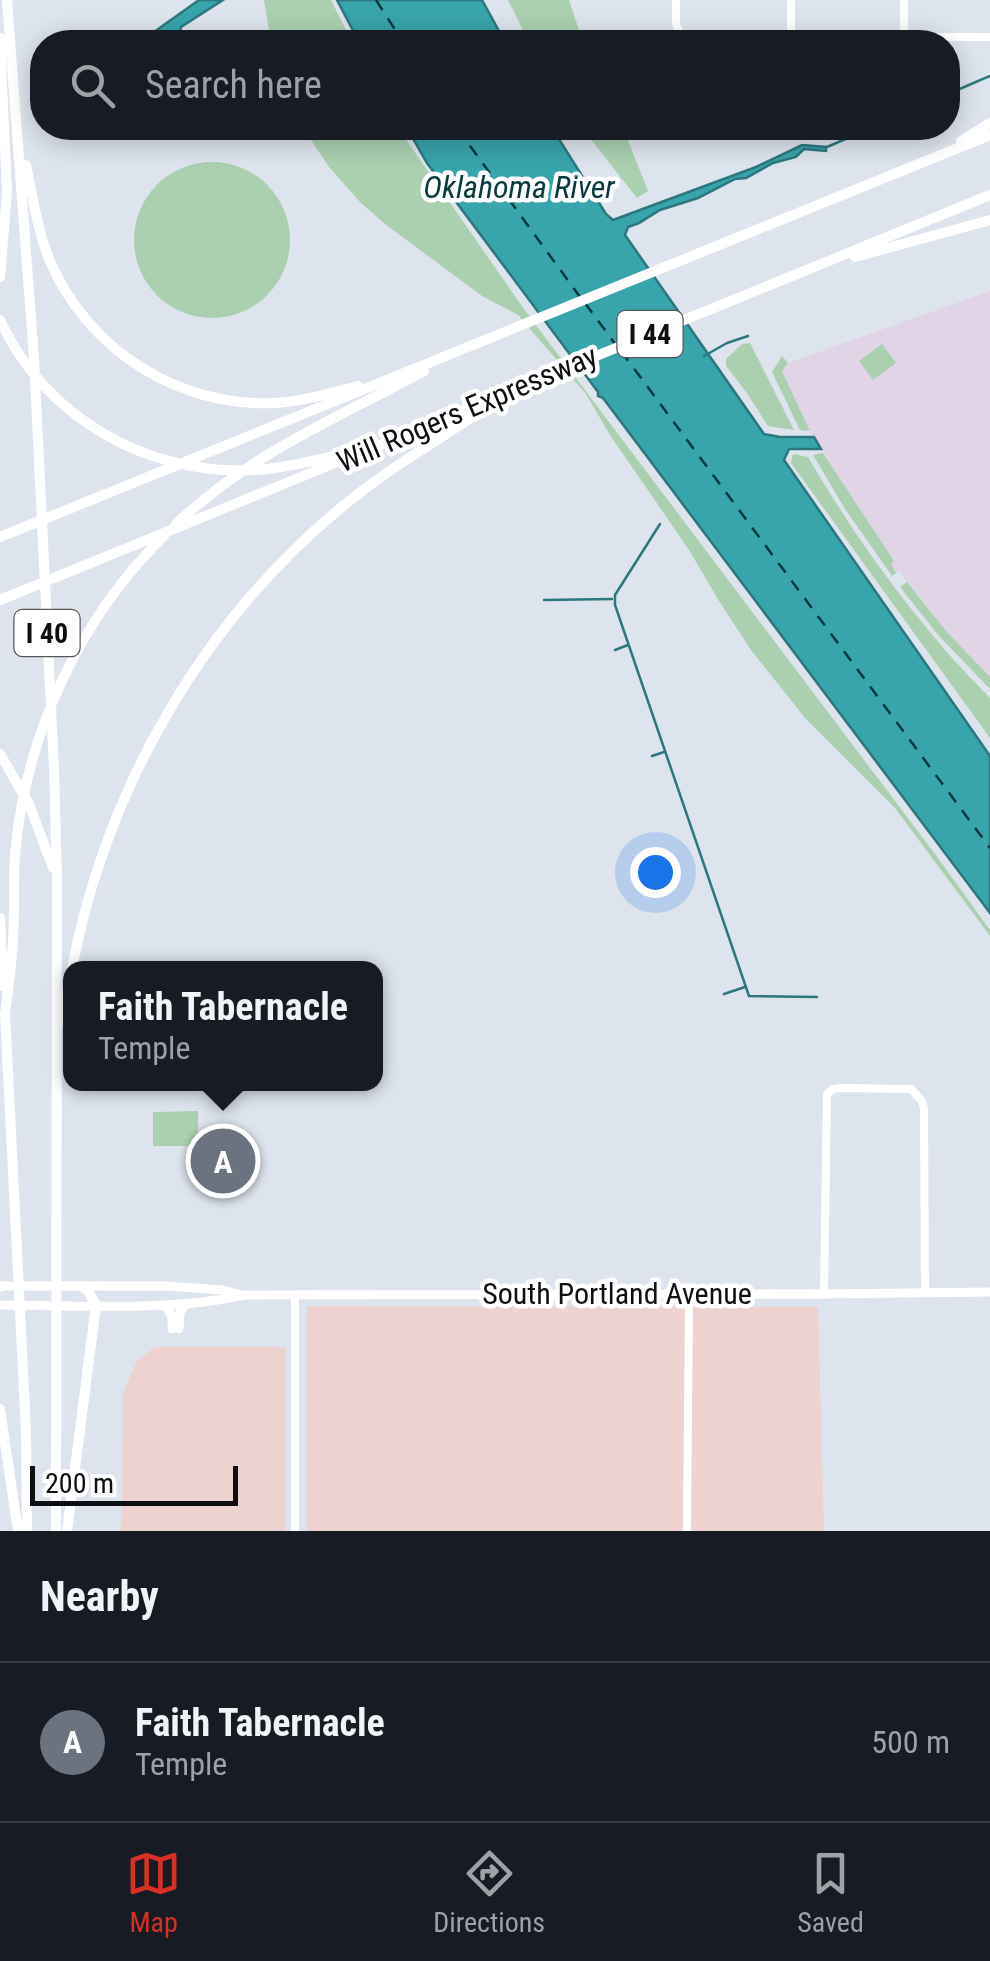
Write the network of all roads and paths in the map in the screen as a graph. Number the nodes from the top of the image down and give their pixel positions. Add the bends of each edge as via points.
1 (7, 0) edge
2 (676, 0) edge
3 (791, 0) edge
4 (904, 0) edge
5 (678, 30) edge
6 (791, 30) edge
7 (904, 30) edge
8 (960, 37) edge
9 (990, 37) edge
10 (0, 38) edge
11 (990, 124) edge
12 (18, 132) junction
13 (990, 135) edge
14 (940, 156) junction
15 (990, 195) edge
16 (990, 220) edge
17 (810, 269) junction
18 (0, 277) edge
19 (0, 320) edge
20 (464, 349) junction
21 (393, 377) junction
22 (516, 388) junction
23 (375, 445) junction
24 (0, 538) edge
25 (0, 600) edge
26 (0, 754) edge
27 (57, 878) junction
28 (0, 918) edge
29 (74, 961) edge
30 (63, 1011) edge
31 (5, 1014) junction
32 (57, 1038) junction
33 (0, 1286) edge
34 (81, 1286) junction
35 (925, 1292) junction
36 (990, 1292) edge
37 (824, 1294) junction
38 (244, 1295) junction
39 (295, 1295) junction
40 (689, 1295) junction
41 (186, 1303) junction
42 (165, 1304) junction
43 (0, 1305) edge
44 (96, 1305) junction
45 (0, 1409) edge
46 (18, 1531) edge
47 (27, 1531) edge
48 (56, 1531) edge
49 (67, 1531) edge
50 (296, 1531) edge
51 (687, 1531) edge

1 - 12 highway, I 40
2 - 5 street
3 - 6 street
4 - 7 street
8 - 9 street
10 - 18 highway via 6,192
11 - 14 highway
12 - 21 highway via 43,241 60,282 93,328 135,365 186,390 260,403
12 - 27 highway, I 40
13 - 14 highway, Will Rogers Expressway / I 44
14 - 20 highway, Will Rogers Expressway / I 44
15 - 17 highway, Will Rogers Expressway / I 44
16 - 17 highway
17 - 22 highway, Will Rogers Expressway / I 44
19 - 23 highway via 48,390 81,419 157,458 258,470
20 - 21 highway, Will Rogers Expressway / I 44
20 - 31 highway via 248,465 178,522 115,592 62,680 26,783
21 - 24 highway, Will Rogers Expressway / I 44
22 - 23 highway, Will Rogers Expressway / I 44
22 - 29 highway via 345,504 270,574 215,641 169,710 118,813
23 - 25 highway, Will Rogers Expressway / I 44
26 - 27 highway via 29,804
27 - 32 highway, I 40
28 - 31 highway
30 - 32 highway
31 - 47 highway
32 - 48 highway, I 40
33 - 34 main road, South Portland Avenue
34 - 38 main road, South Portland Avenue
34 - 44 highway
35 - 36 main road, South Portland Avenue
35 - 37 main road, South Portland Avenue
35 - 37 street via 921,1100 911,1089 833,1089 827,1094
37 - 40 main road, South Portland Avenue
38 - 39 main road, South Portland Avenue
38 - 41 main road, South Portland Avenue
39 - 40 main road, South Portland Avenue
39 - 50 street
40 - 51 street
41 - 42 main road, South Portland Avenue
41 - 42 main road via 176,1329
42 - 44 main road, South Portland Avenue
43 - 44 main road, South Portland Avenue
44 - 49 highway
45 - 46 highway

